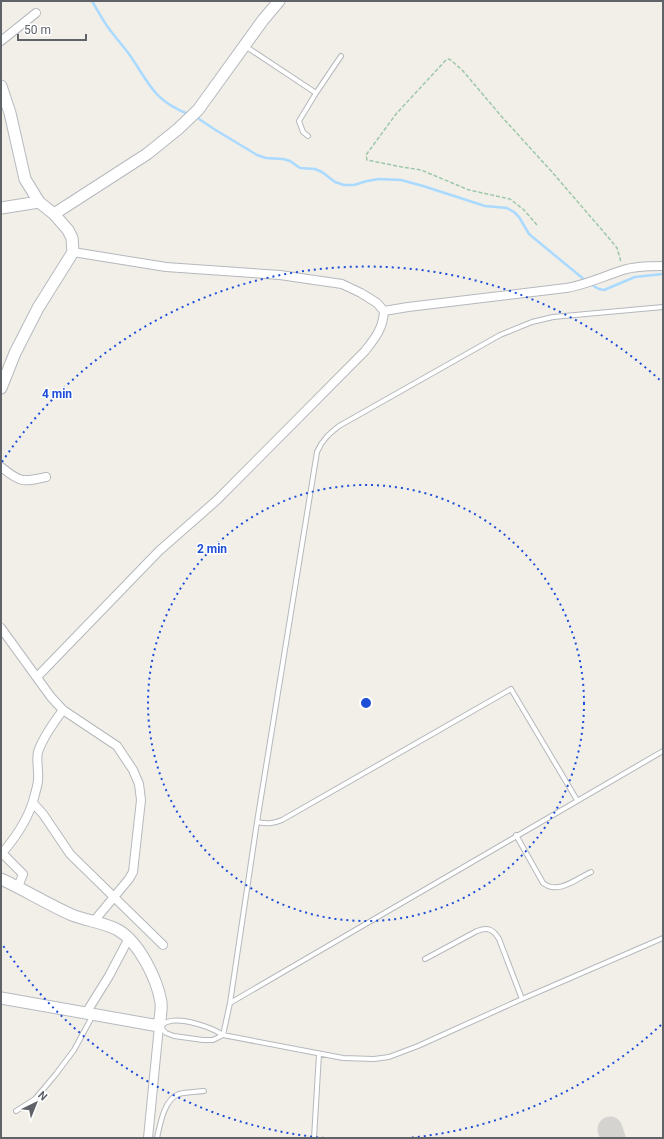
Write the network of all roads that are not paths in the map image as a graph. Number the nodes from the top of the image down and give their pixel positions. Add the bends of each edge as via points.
1 (279, 1) edge
2 (36, 13) dead end
3 (1, 41) edge
4 (244, 46) junction
5 (341, 56) dead end
6 (1, 86) edge
7 (316, 93) junction
8 (308, 136) dead end
9 (39, 202) junction
10 (1, 208) edge
11 (54, 214) junction
12 (72, 252) junction
13 (663, 266) edge
14 (663, 307) edge
15 (384, 311) junction
16 (1, 388) edge
17 (1, 467) edge
18 (46, 477) dead end
19 (1, 628) edge
20 (37, 677) junction
21 (63, 710) junction
22 (663, 751) edge
23 (578, 800) junction
24 (33, 803) junction
25 (257, 822) junction
26 (516, 835) junction
27 (2, 853) edge
28 (591, 872) dead end
29 (1, 879) edge
30 (18, 887) junction
31 (114, 897) junction
32 (94, 921) junction
33 (129, 938) junction
34 (663, 938) edge
35 (163, 945) dead end
36 (425, 959) dead end
37 (1, 998) edge
38 (522, 999) junction
39 (230, 1003) junction
40 (89, 1014) junction
41 (159, 1026) junction
42 (223, 1035) junction
43 (319, 1054) junction
44 (204, 1091) dead end
45 (16, 1111) dead end
46 (148, 1138) edge
47 (157, 1138) edge
48 (314, 1138) edge

1 - 4 street
2 - 3 street
4 - 7 lane
4 - 11 street via 198,110 178,129 147,154
5 - 7 lane
6 - 9 street via 25,179
7 - 8 lane via 299,121 303,132
9 - 10 street
9 - 11 street
11 - 12 street via 63,222 72,238
12 - 15 street via 166,267 280,275 342,284 377,302
12 - 16 street via 38,308
13 - 15 street via 624,269 585,284 566,288
14 - 25 lane via 553,317 516,327 328,434 317,452
15 - 20 street via 384,321 379,333 365,351 217,500 159,551
17 - 18 street via 11,476 25,482
19 - 20 street
20 - 21 street
21 - 24 street via 44,738 38,752 38,781
21 - 31 street via 117,746 139,784 141,800 133,872
22 - 23 lane
23 - 25 lane via 511,689 282,820 273,824
23 - 26 lane
24 - 27 street via 18,832
24 - 31 street via 70,854
25 - 39 lane
26 - 28 lane via 543,883 548,887 562,887
26 - 39 lane
27 - 30 street via 23,874
29 - 30 street
30 - 32 street via 48,904
31 - 32 street
31 - 35 street
32 - 33 street via 111,927
33 - 40 street
33 - 41 street via 148,966 158,992 161,1007
34 - 38 lane
36 - 38 lane via 477,931 489,929 499,939
37 - 40 street
38 - 43 lane via 389,1057 359,1059
39 - 42 lane
40 - 41 street
40 - 45 lane via 74,1050 56,1074 35,1099
41 - 42 lane via 166,1022 178,1021 203,1026
41 - 42 lane via 174,1036 213,1040
41 - 46 street
42 - 43 lane
43 - 48 lane
44 - 47 lane via 177,1094 171,1100 162,1115

